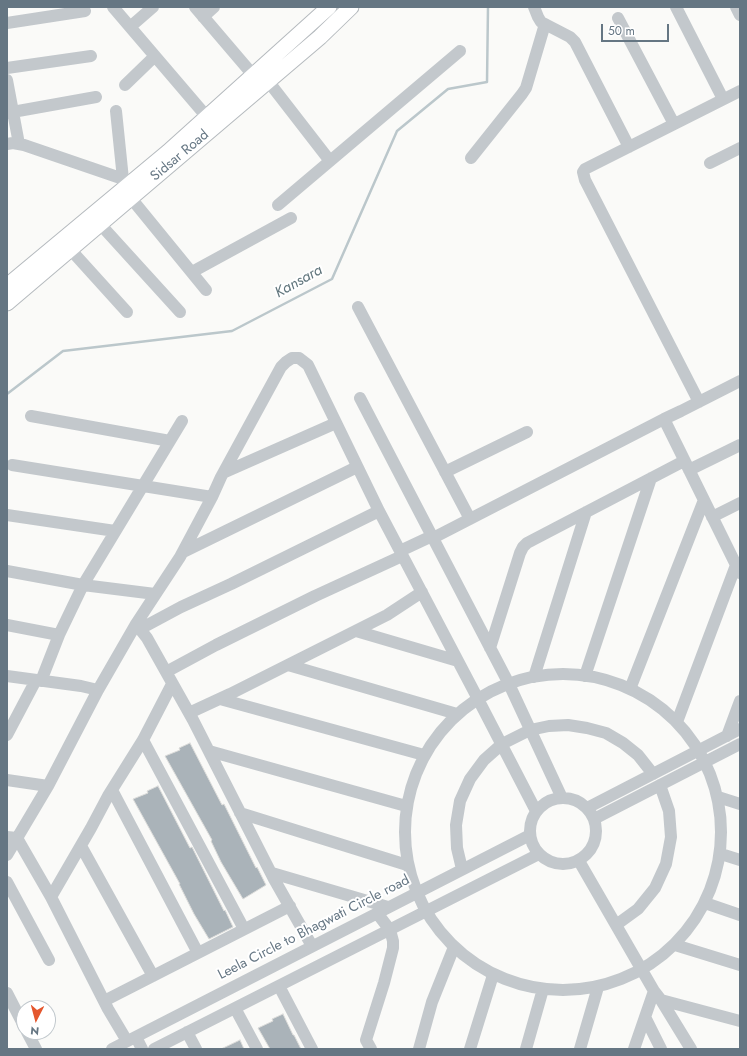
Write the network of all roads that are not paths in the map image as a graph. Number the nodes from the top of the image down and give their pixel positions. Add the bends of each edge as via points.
1 (114, 7) edge
2 (153, 7) edge
3 (195, 7) edge
4 (214, 7) edge
5 (329, 7) edge
6 (351, 7) edge
7 (534, 7) edge
8 (676, 7) edge
9 (736, 7) edge
10 (85, 12) dead end
11 (740, 15) edge
12 (203, 17) junction
13 (618, 18) dead end
14 (7, 23) edge
15 (545, 24) junction
16 (130, 27) junction
17 (460, 52) dead end
18 (91, 56) dead end
19 (155, 56) junction
20 (7, 68) edge
21 (7, 80) edge
22 (261, 81) junction
23 (125, 85) dead end
24 (740, 91) edge
25 (96, 97) dead end
26 (723, 99) junction
27 (116, 111) dead end
28 (10, 112) edge
29 (207, 117) junction
30 (674, 124) junction
31 (13, 144) edge
32 (630, 147) junction
33 (740, 148) edge
34 (471, 158) dead end
35 (330, 161) junction
36 (710, 163) dead end
37 (127, 187) junction
38 (278, 205) dead end
39 (291, 218) dead end
40 (100, 224) junction
41 (70, 249) junction
42 (192, 272) junction
43 (7, 286) edge
44 (206, 290) dead end
45 (7, 303) edge
46 (358, 308) dead end
47 (127, 312) dead end
48 (180, 312) dead end
49 (740, 381) edge
50 (360, 398) dead end
51 (700, 402) junction
52 (31, 416) dead end
53 (664, 419) junction
54 (182, 421) dead end
55 (336, 423) junction
56 (527, 432) dead end
57 (170, 441) junction
58 (740, 444) edge
59 (12, 465) dead end
60 (687, 465) junction
61 (357, 467) junction
62 (225, 472) junction
63 (445, 472) junction
64 (651, 478) junction
65 (143, 486) junction
66 (212, 497) junction
67 (704, 500) junction
68 (740, 503) edge
69 (379, 511) junction
70 (586, 512) junction
71 (7, 515) edge
72 (712, 517) junction
73 (470, 519) junction
74 (115, 531) junction
75 (432, 537) junction
76 (182, 552) junction
77 (401, 554) junction
78 (739, 567) edge
79 (7, 571) edge
80 (83, 585) junction
81 (422, 592) junction
82 (155, 594) junction
83 (7, 625) edge
84 (138, 626) junction
85 (356, 631) junction
86 (60, 635) junction
87 (490, 648) junction
88 (458, 661) junction
89 (288, 665) junction
90 (166, 672) junction
91 (7, 676) edge
92 (585, 676) junction
93 (534, 677) junction
94 (39, 680) junction
95 (172, 684) junction
96 (509, 684) junction
97 (630, 689) junction
98 (98, 690) junction
99 (478, 698) junction
100 (220, 699) junction
101 (740, 701) edge
102 (189, 713) junction
103 (457, 714) junction
104 (677, 722) junction
105 (740, 729) edge
106 (8, 730) edge
107 (530, 730) junction
108 (726, 736) junction
109 (143, 740) junction
110 (502, 744) junction
111 (737, 748) edge
112 (209, 750) junction
113 (699, 750) junction
114 (424, 755) junction
115 (705, 762) junction
116 (653, 774) junction
117 (7, 780) edge
118 (660, 785) junction
119 (48, 786) junction
120 (112, 790) junction
121 (718, 797) junction
122 (562, 798) junction
123 (740, 804) edge
124 (406, 806) junction
125 (587, 808) junction
126 (536, 811) junction
127 (240, 812) junction
128 (594, 819) junction
129 (530, 835) junction
130 (12, 837) edge
131 (81, 846) junction
132 (539, 854) junction
133 (721, 854) junction
134 (7, 855) edge
135 (740, 860) edge
136 (579, 861) junction
137 (407, 865) junction
138 (462, 869) junction
139 (272, 873) junction
140 (7, 882) edge
141 (416, 893) junction
142 (51, 897) junction
143 (705, 903) junction
144 (290, 906) junction
145 (388, 907) junction
146 (425, 912) junction
147 (377, 913) junction
148 (740, 915) edge
149 (616, 925) junction
150 (244, 929) junction
151 (390, 930) junction
152 (675, 945) junction
153 (312, 946) junction
154 (454, 947) junction
155 (198, 953) junction
156 (49, 960) dead end
157 (740, 965) edge
158 (642, 970) junction
159 (493, 975) junction
160 (153, 976) junction
161 (279, 986) junction
162 (598, 987) junction
163 (543, 990) junction
164 (7, 993) edge
165 (658, 996) junction
166 (104, 1001) junction
167 (235, 1008) junction
168 (16, 1010) edge
169 (645, 1017) junction
170 (740, 1021) edge
171 (188, 1032) junction
172 (131, 1039) junction
173 (31, 1040) edge
174 (36, 1049) edge
175 (112, 1049) edge
176 (142, 1049) edge
177 (154, 1049) edge
178 (196, 1049) edge
179 (257, 1049) edge
180 (312, 1049) edge
181 (371, 1049) edge
182 (419, 1049) edge
183 (470, 1049) edge
184 (526, 1049) edge
185 (580, 1049) edge
186 (634, 1049) edge
187 (661, 1049) edge
188 (691, 1049) edge

1 - 16 street
2 - 16 street
3 - 12 street
4 - 12 street
5 - 22 main road, Sidsar Road
6 - 22 main road, Sidsar Road via 320,37
7 - 15 street via 541,22
8 - 26 street
9 - 11 street
10 - 14 street
12 - 22 street
13 - 30 street
15 - 32 street via 575,42
15 - 34 street via 526,88
16 - 19 street
17 - 35 street
18 - 20 street
19 - 23 street
19 - 29 street
21 - 28 street
22 - 29 main road, Sidsar Road
22 - 35 street
22 - 37 main road, Sidsar Road
24 - 26 street
25 - 28 street
26 - 30 street
27 - 37 street
28 - 31 street
29 - 37 main road, Sidsar Road
30 - 32 street
31 - 37 street
32 - 51 street via 585,169 584,176
33 - 36 street
35 - 38 street
37 - 40 main road, Sidsar Road
37 - 42 street
37 - 43 main road, Sidsar Road
39 - 42 street
40 - 41 main road, Sidsar Road
40 - 48 street
41 - 45 main road, Sidsar Road
41 - 47 street
42 - 44 street
46 - 63 street
49 - 51 street
50 - 75 street
51 - 53 street
52 - 57 street
53 - 60 street
53 - 73 street
54 - 57 street
55 - 61 street
55 - 62 street
55 - 62 street via 308,365 299,358 292,358 281,367
56 - 63 street
57 - 65 street
58 - 60 street
59 - 65 street
60 - 64 street
60 - 67 street
61 - 69 street
61 - 76 street
62 - 66 street
63 - 73 street
64 - 70 street
64 - 92 street
65 - 66 street
65 - 74 street
66 - 76 street
67 - 72 street
67 - 97 street
68 - 72 street
69 - 77 street
69 - 84 street via 231,584
70 - 87 street via 523,547
70 - 93 street
71 - 74 street
72 - 78 street
73 - 75 street
74 - 80 street
75 - 77 street
75 - 87 street
76 - 82 street
77 - 81 street
77 - 90 street
78 - 104 street
79 - 80 street
80 - 82 street
80 - 86 street
81 - 85 street
81 - 88 street
82 - 84 street
83 - 86 street
84 - 90 street
84 - 98 street
85 - 88 street
85 - 89 street
86 - 94 street
87 - 96 street
88 - 99 street
89 - 100 street
89 - 103 street
90 - 95 street
91 - 94 street
92 - 93 street via 568,674
92 - 97 street
93 - 96 street
94 - 98 street
94 - 106 street
95 - 102 street
95 - 109 street
96 - 99 street
96 - 107 street
97 - 104 street via 655,704
98 - 119 street
99 - 103 street
99 - 110 street
100 - 102 street
100 - 114 street
101 - 108 street
102 - 112 street
103 - 114 street via 439,733
104 - 113 street
105 - 108 street
107 - 110 street
107 - 116 street via 568,725 606,734 638,755
107 - 122 street
108 - 113 street
109 - 120 street
109 - 150 street
110 - 126 street
110 - 138 street via 484,760 470,779 460,801 456,825 457,848
111 - 115 street
112 - 124 street
112 - 127 street
113 - 115 street
113 - 116 street
114 - 124 street via 413,780
115 - 118 street
115 - 121 street
116 - 125 street
117 - 119 street
118 - 128 street
118 - 149 street via 669,810 671,837 666,864 655,888 638,909
119 - 130 street
120 - 131 street
120 - 155 street
121 - 123 street
121 - 133 street via 722,825
122 - 125 street via 580,802
122 - 126 street via 543,804
124 - 137 street via 404,836
125 - 128 street
126 - 129 street via 530,826
127 - 137 street
127 - 139 street
128 - 136 street via 597,828 593,847
129 - 132 street via 534,849
129 - 138 street, Leela Circle to Bhagwati Circle road
130 - 134 street
130 - 142 street
131 - 142 street
131 - 160 street
132 - 136 street via 554,864 571,864
132 - 146 street
133 - 135 street
133 - 143 street via 715,879
136 - 149 street
137 - 141 street
138 - 141 street, Leela Circle to Bhagwati Circle road
139 - 144 street
139 - 145 street
140 - 156 street
141 - 145 street, Leela Circle to Bhagwati Circle road
141 - 146 street
142 - 166 street
143 - 148 street
143 - 152 street via 692,925
144 - 150 street
144 - 153 street
145 - 147 street, Leela Circle to Bhagwati Circle road
146 - 151 street
146 - 154 street via 438,931
147 - 151 street
147 - 153 street, Leela Circle to Bhagwati Circle road
149 - 158 street
150 - 155 street
151 - 161 street
151 - 181 street via 393,948 366,1040
152 - 157 street
152 - 158 street
153 - 172 street, Leela Circle to Bhagwati Circle road
154 - 159 street
154 - 182 street via 432,1002
155 - 160 street
158 - 162 street
158 - 165 street
159 - 163 street
159 - 183 street
160 - 166 street
161 - 167 street
161 - 180 street
162 - 163 street via 571,991
162 - 185 street
163 - 184 street
164 - 168 street
165 - 169 street
165 - 170 street
165 - 188 street
166 - 172 street
167 - 171 street
167 - 179 street
169 - 186 street
169 - 187 street
171 - 177 street
171 - 178 street
172 - 175 street, Leela Circle to Bhagwati Circle road
172 - 176 street
173 - 174 street

